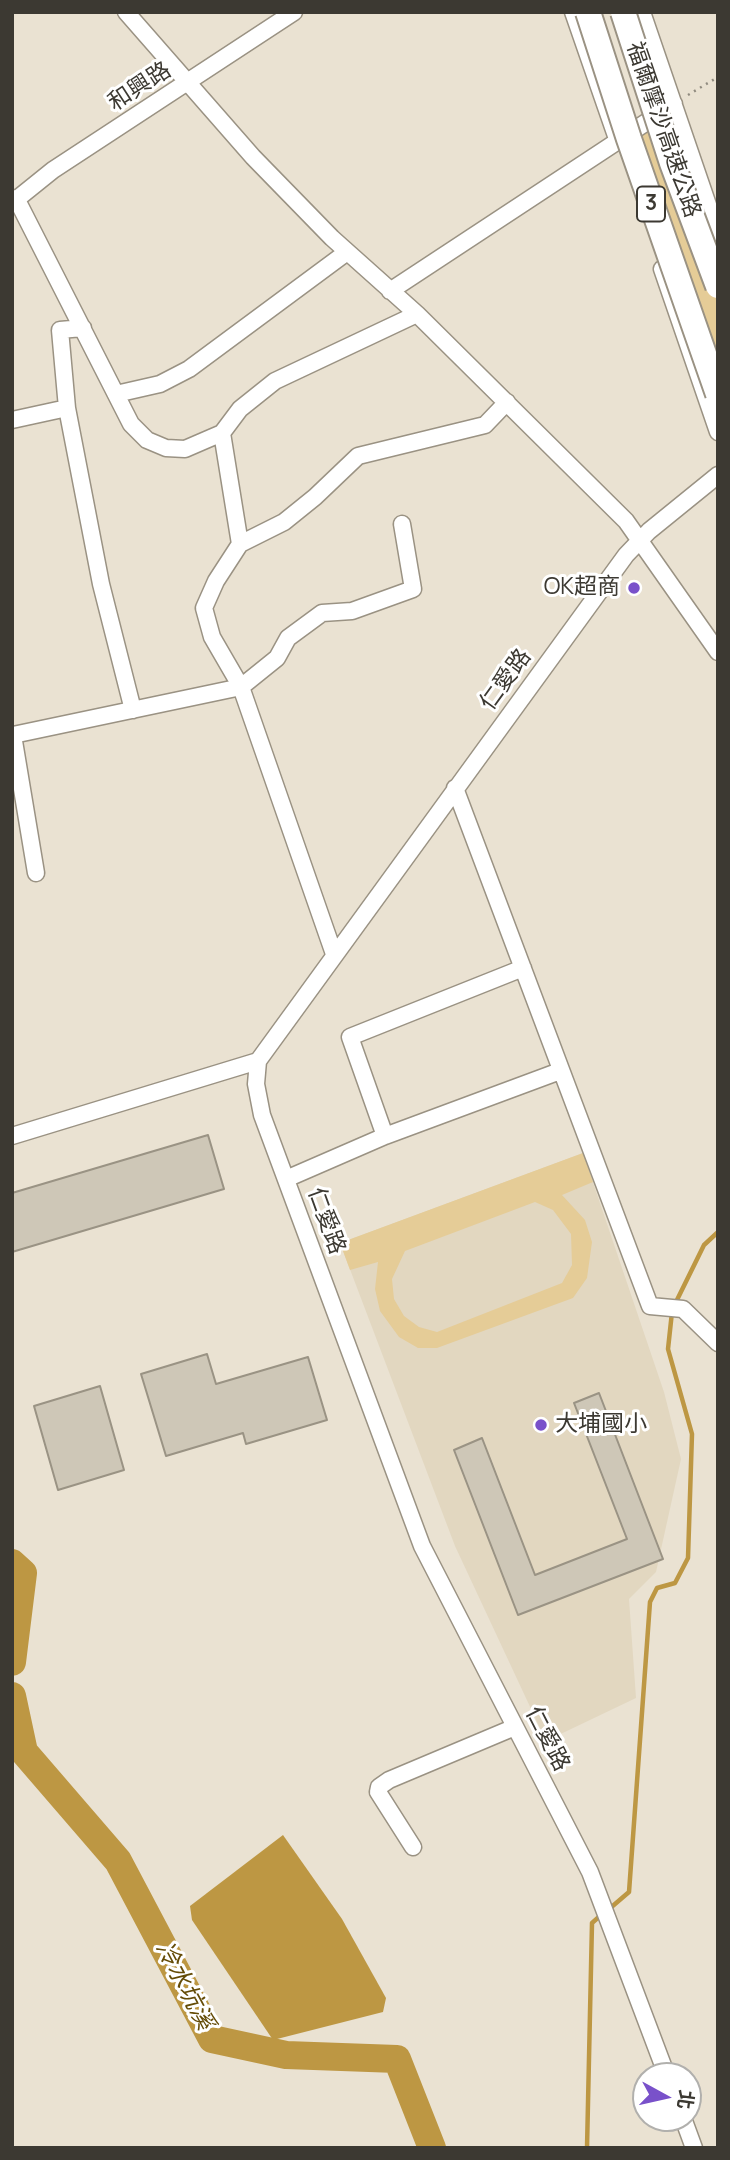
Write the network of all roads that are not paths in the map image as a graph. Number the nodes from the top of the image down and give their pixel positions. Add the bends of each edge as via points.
1 (126, 12) edge
2 (295, 12) edge
3 (573, 12) edge
4 (589, 12) edge
5 (623, 12) edge
6 (642, 12) edge
7 (188, 83) junction
8 (674, 104) junction
9 (617, 141) junction
10 (14, 200) edge
11 (718, 234) edge
12 (348, 252) junction
13 (718, 286) edge
14 (390, 291) junction
15 (417, 314) junction
16 (83, 328) junction
17 (116, 394) junction
18 (718, 394) edge
19 (507, 402) junction
20 (67, 408) junction
21 (12, 420) edge
22 (718, 432) edge
23 (222, 433) junction
24 (718, 475) edge
25 (402, 524) dead end
26 (640, 541) junction
27 (240, 544) junction
28 (718, 652) edge
29 (241, 687) junction
30 (134, 710) junction
31 (455, 788) junction
32 (36, 873) dead end
33 (334, 954) junction
34 (523, 968) junction
35 (258, 1061) junction
36 (560, 1071) junction
37 (12, 1136) edge
38 (385, 1136) junction
39 (286, 1179) junction
40 (718, 1343) edge
41 (515, 1727) junction
42 (413, 1847) dead end
43 (662, 2062) edge

1 - 7 street
2 - 7 street, 和興路
3 - 9 street
4 - 18 highway, 福爾摩沙高速公路 / 3, bridge
5 - 13 highway, 福爾摩沙高速公路 / 3, bridge
6 - 8 street
7 - 10 street, 和興路
7 - 12 street via 253,157
8 - 9 street
8 - 11 street
9 - 14 street
9 - 22 street
10 - 16 street
12 - 14 street
12 - 17 street via 189,369 160,384
14 - 15 street
15 - 19 street
15 - 23 street via 275,381 240,409
16 - 17 street
16 - 20 street via 60,330
17 - 23 street via 131,424 147,440 166,448 185,449
19 - 26 street via 626,521
19 - 27 street via 485,425 358,456 284,522
20 - 21 street
20 - 30 street via 101,584
23 - 27 street
24 - 26 street, 仁愛路
25 - 29 street via 412,589 352,611 322,613 288,638 277,658
26 - 28 street
26 - 31 street, 仁愛路
27 - 29 street via 204,608 212,637
29 - 30 street
29 - 33 street
30 - 32 street via 13,735
31 - 33 street, 仁愛路
31 - 34 street
33 - 35 street, 仁愛路
34 - 36 street
34 - 38 street via 350,1037
35 - 37 street
35 - 39 street, 仁愛路 via 256,1084 262,1115
36 - 38 street
36 - 40 street via 650,1306 683,1309
38 - 39 street
39 - 41 street, 仁愛路 via 422,1546
41 - 42 street via 379,1787
41 - 43 street, 仁愛路 via 590,1872

